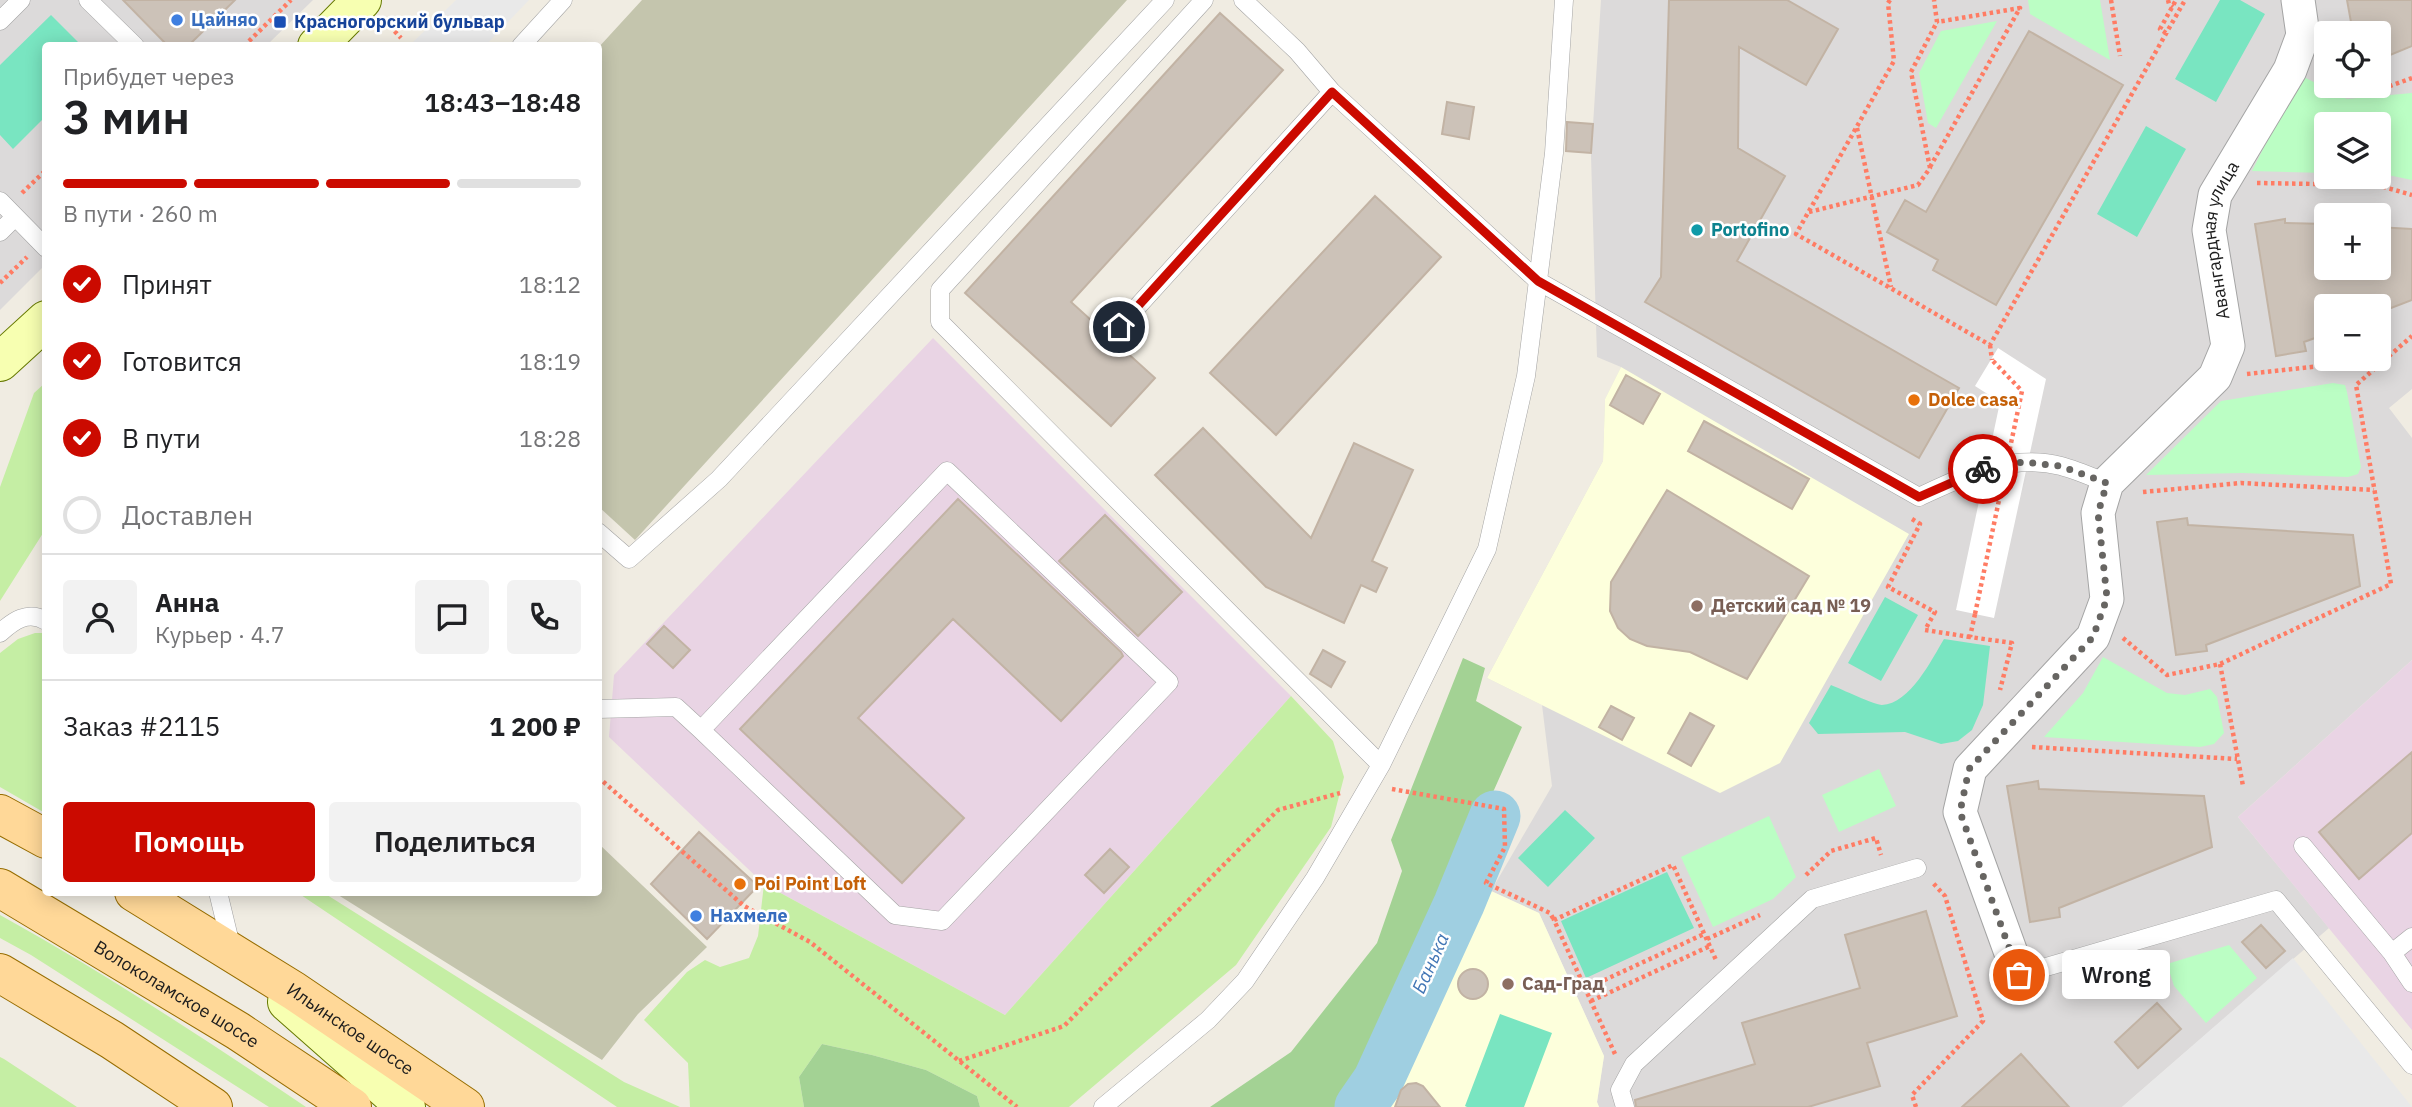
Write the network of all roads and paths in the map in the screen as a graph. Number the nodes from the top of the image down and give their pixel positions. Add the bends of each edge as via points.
1 (22, 0) edge
2 (88, 0) edge
3 (291, 0) edge
4 (362, 0) edge
5 (563, 0) edge
6 (1165, 0) edge
7 (1204, 0) edge
8 (1242, 0) edge
9 (1564, 0) edge
10 (1890, 0) edge
11 (1934, 0) edge
12 (2111, 0) edge
13 (2168, 0) edge
14 (2176, 0) edge
15 (2185, 0) edge
16 (2298, 0) edge
17 (2173, 7) junction
18 (0, 21) edge
19 (1937, 22) junction
20 (2166, 33) junction
21 (131, 42) edge
22 (248, 42) edge
23 (321, 42) edge
24 (525, 42) edge
25 (2120, 56) dead end
26 (2412, 78) edge
27 (2391, 86) edge
28 (1332, 92) junction
29 (1856, 127) junction
30 (1930, 168) junction
31 (42, 174) edge
32 (2222, 182) junction
33 (2412, 195) edge
34 (1872, 196) junction
35 (7, 209) edge
36 (1809, 212) junction
37 (0, 232) edge
38 (42, 244) edge
39 (1538, 281) junction
40 (1891, 289) junction
41 (1119, 327) dead end
42 (42, 329) edge
43 (2412, 336) edge
44 (1990, 345) junction
45 (2391, 354) edge
46 (0, 362) edge
47 (2314, 366) edge
48 (2372, 371) edge
49 (2215, 377) junction
50 (2105, 489) junction
51 (2374, 490) junction
52 (1910, 519) dead end
53 (602, 535) edge
54 (42, 618) edge
55 (2100, 618) junction
56 (0, 633) edge
57 (1970, 637) junction
58 (2220, 664) junction
59 (1999, 692) dead end
60 (602, 709) edge
61 (701, 730) junction
62 (1992, 745) junction
63 (2237, 759) junction
64 (1381, 765) junction
65 (602, 781) edge
66 (1369, 785) junction
67 (2243, 786) dead end
68 (0, 814) edge
69 (42, 837) edge
70 (2303, 846) dead end
71 (1917, 868) joint
72 (0, 888) edge
73 (140, 896) edge
74 (219, 896) edge
75 (1554, 920) junction
76 (1704, 934) junction
77 (2412, 937) edge
78 (1710, 946) junction
79 (233, 953) junction
80 (2392, 953) junction
81 (0, 973) edge
82 (2019, 975) joint
83 (1725, 980) junction
84 (2412, 984) edge
85 (1585, 989) junction
86 (1591, 1001) junction
87 (112, 1040) junction
88 (959, 1061) junction
89 (2412, 1065) edge
90 (1631, 1069) junction
91 (191, 1107) edge
92 (213, 1107) edge
93 (352, 1107) edge
94 (406, 1107) edge
95 (465, 1107) edge
96 (1017, 1107) edge
97 (1103, 1107) edge
98 (1625, 1107) edge
99 (1916, 1107) edge

1 - 18 lane
2 - 21 lane
3 - 22 path
4 - 23 main road
5 - 24 lane
6 - 53 lane via 719,479 629,559
7 - 64 lane via 940,290 940,322
8 - 28 lane via 1297,51
9 - 39 lane via 1555,153
10 - 29 path via 1894,61
11 - 19 path
12 - 25 path
13 - 17 path
14 - 17 path
15 - 20 path
16 - 32 street, Авангардная улица via 2303,35 2290,70
17 - 20 path via 2160,29
19 - 30 path via 1911,72
19 - 30 path via 2021,8
20 - 44 path
26 - 27 path
28 - 39 lane
28 - 41 lane
29 - 34 path
29 - 36 path
30 - 34 path via 1918,185
31 - 35 path
32 - 33 path via 2377,185
32 - 49 street, Авангардная улица via 2209,230 2228,346
34 - 36 path
34 - 40 path
35 - 37 lane
35 - 38 lane
36 - 40 path via 1796,234
39 - 50 lane via 1919,497 1977,470 2023,462 2060,466
39 - 64 lane via 1526,376 1487,549
40 - 44 path
42 - 46 main road
43 - 45 path
44 - 57 path, bridge via 1992,360 2022,391
47 - 49 path
48 - 51 path via 2356,385
49 - 50 street, Авангардная улица
50 - 51 path via 2241,483
50 - 55 street via 2098,513 2107,598
51 - 58 path via 2391,584
52 - 57 path via 1920,524 1888,587 1935,612 1925,630
54 - 56 lane via 20,617
55 - 58 path via 2167,675
55 - 62 street via 2093,637
57 - 59 path via 2012,643
58 - 63 path
60 - 61 lane via 676,707
61 - 61 lane via 895,915 942,921 1169,682 947,471
62 - 63 path
62 - 82 street via 1969,769 1960,812
63 - 67 path
64 - 66 lane
65 - 88 path via 744,906 810,942
66 - 75 path via 1504,809 1504,847 1486,883 1550,913
66 - 88 path via 1278,810 1064,1026
66 - 97 lane via 1315,878 1245,981 1208,1020
68 - 69 main road
70 - 80 lane
71 - 83 lane via 1812,899
71 - 99 path via 1945,896 1983,1021 1912,1095
72 - 93 main road, Волоколамское шоссе via 226,1024
73 - 79 main road, Ильинское шоссе
74 - 79 lane
75 - 76 path via 1673,865
75 - 85 path
76 - 78 path
76 - 85 path
77 - 80 lane
78 - 83 path
78 - 86 path
79 - 94 main road
79 - 95 main road, Ильинское шоссе
80 - 84 lane
81 - 87 main road
82 - 89 lane via 2276,900
83 - 90 lane
85 - 86 path
86 - 90 path via 1619,1063
87 - 91 main road
87 - 92 main road
88 - 96 path
90 - 98 lane via 1620,1090

